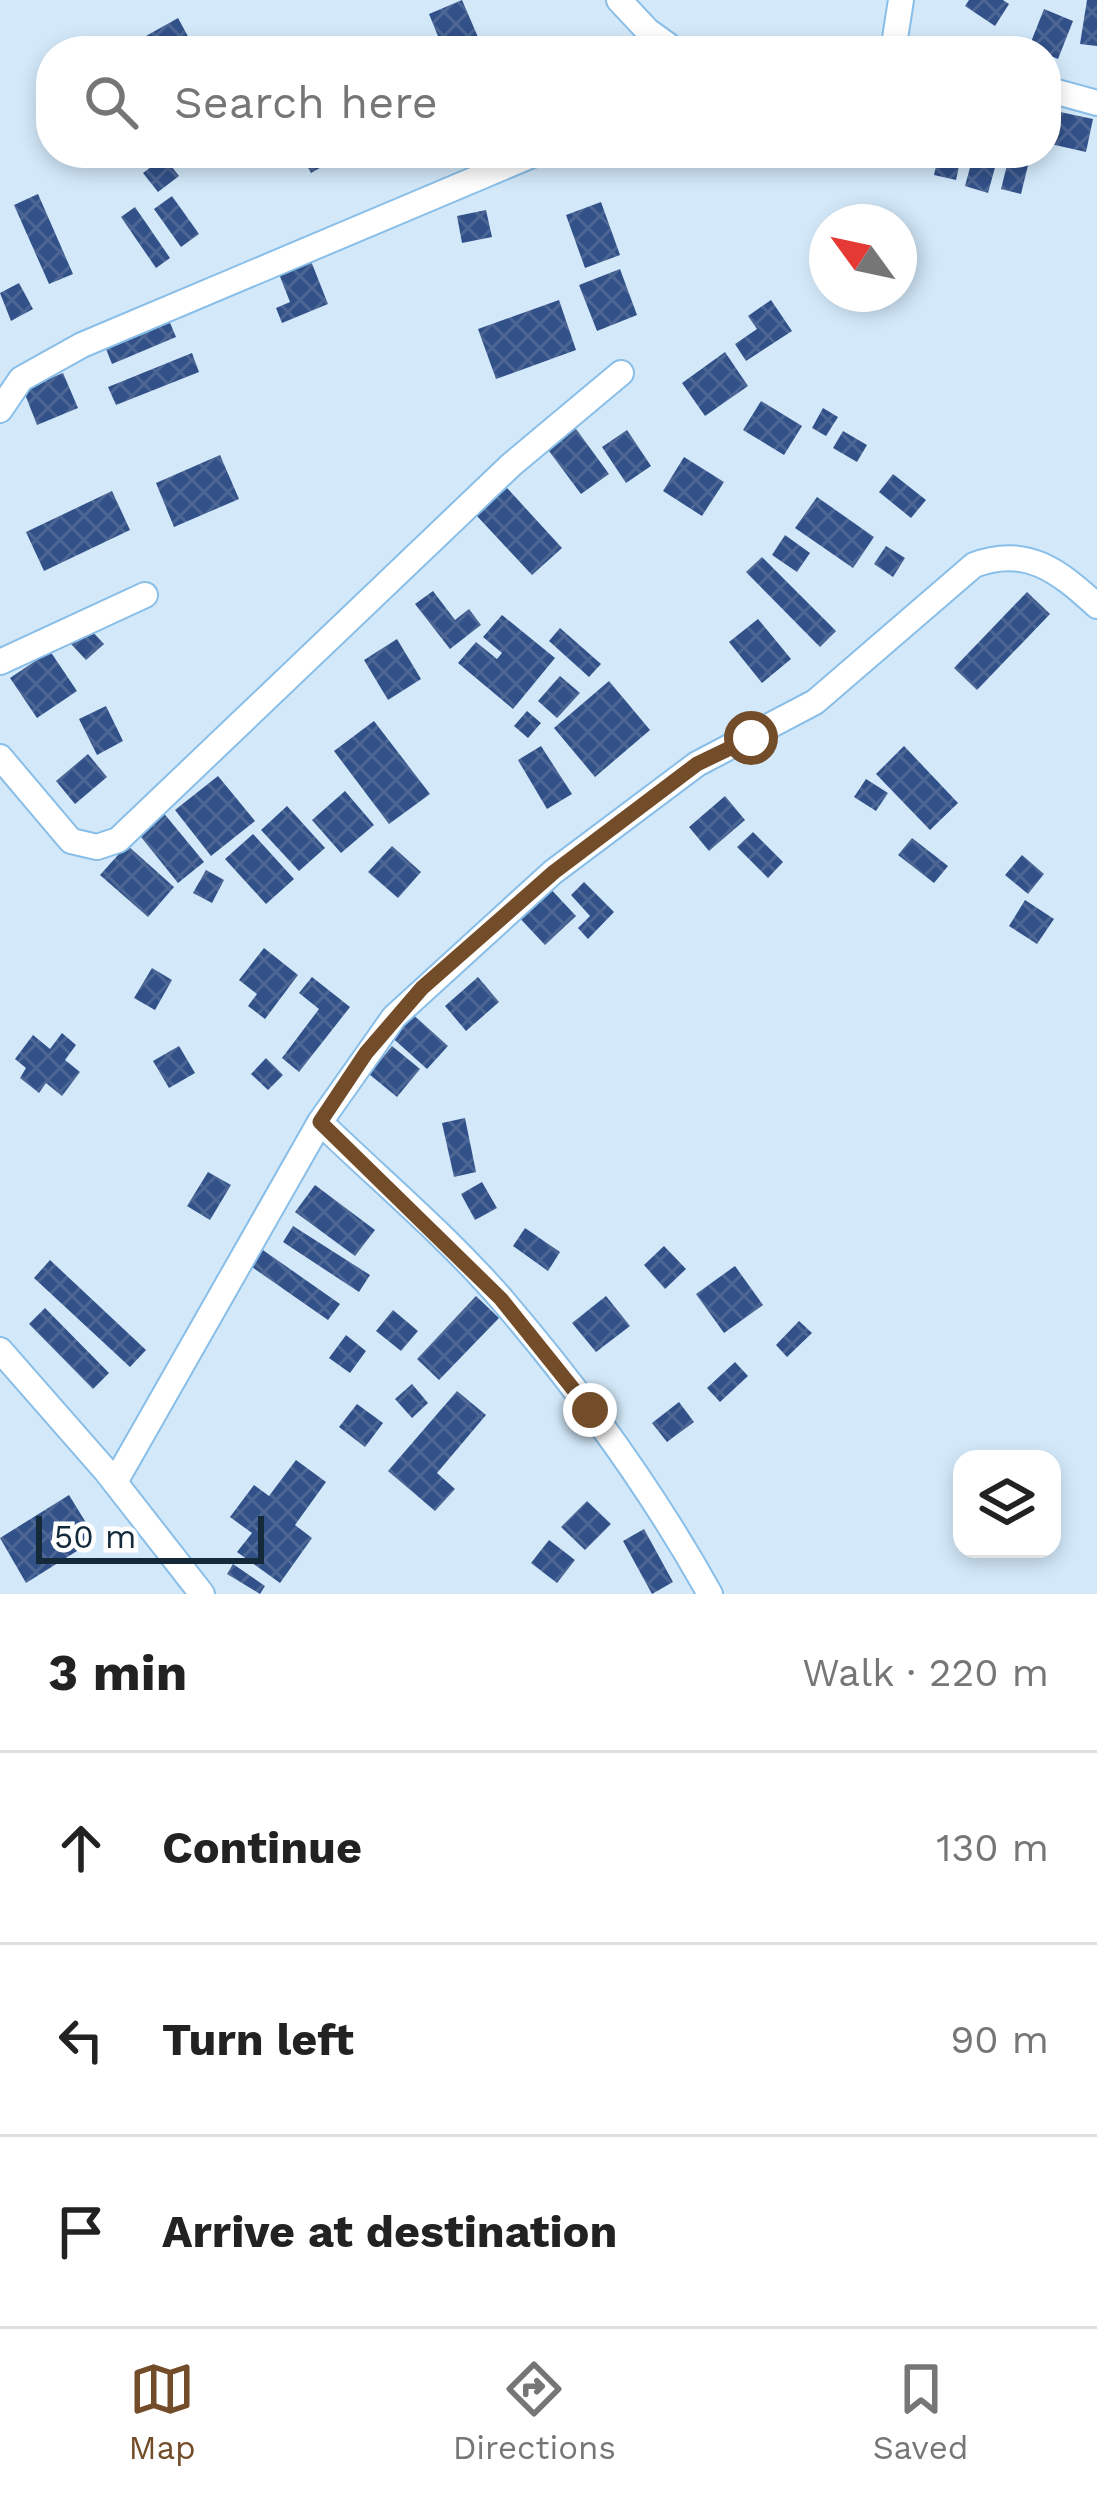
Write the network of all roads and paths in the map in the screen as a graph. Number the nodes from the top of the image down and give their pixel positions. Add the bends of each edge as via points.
1 (619, 0) edge
2 (901, 0) edge
3 (655, 36) edge
4 (895, 36) edge
5 (1061, 93) edge
6 (1097, 103) edge
7 (501, 168) edge
8 (621, 373) dead end
9 (0, 410) edge
10 (145, 595) dead end
11 (1097, 606) edge
12 (0, 662) edge
13 (0, 758) edge
14 (320, 1122) junction
15 (0, 1350) edge
16 (115, 1483) junction
17 (202, 1594) edge
18 (710, 1594) edge

1 - 3 street
2 - 4 street
5 - 6 street
7 - 9 street via 82,345 21,380
8 - 13 street via 512,465 118,840 97,847 71,841
10 - 12 street
11 - 14 street via 1022,556 974,565 815,702 697,764 554,872 394,1017
14 - 16 street
14 - 18 street via 501,1299 590,1410
15 - 16 street
16 - 17 street

